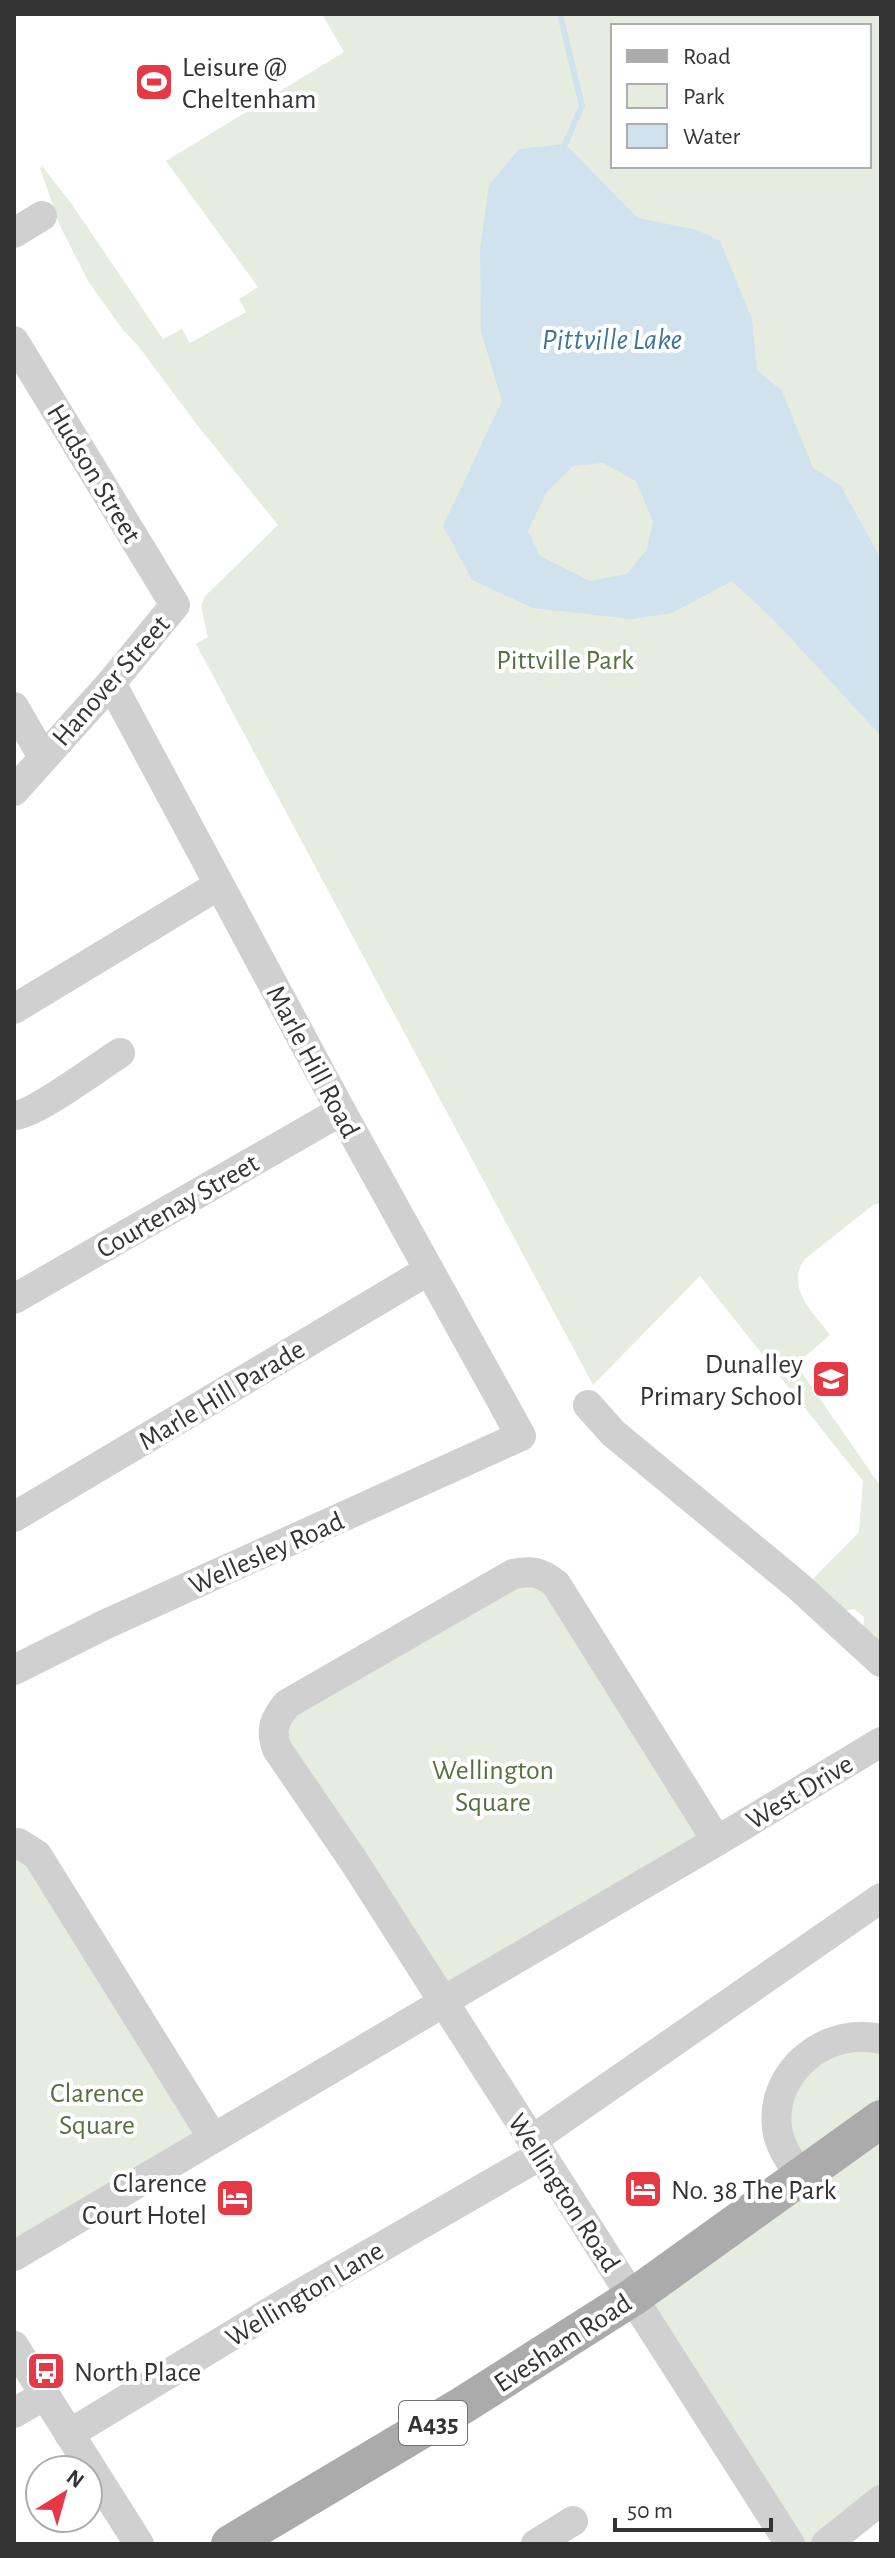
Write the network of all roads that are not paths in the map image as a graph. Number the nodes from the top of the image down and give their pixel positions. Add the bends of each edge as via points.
1 (42, 216) dead end
2 (14, 233) edge
3 (14, 341) edge
4 (175, 605) joint
5 (111, 683) junction
6 (14, 707) edge
7 (43, 757) junction
8 (14, 791) edge
9 (219, 885) junction
10 (14, 1009) edge
11 (120, 1053) dead end
12 (341, 1111) junction
13 (14, 1115) edge
14 (429, 1270) junction
15 (14, 1299) edge
16 (590, 1402) dead end
17 (521, 1436) joint
18 (14, 1517) edge
19 (881, 1662) edge
20 (14, 1670) edge
21 (881, 1742) edge
22 (717, 1841) junction
23 (14, 1844) edge
24 (881, 1898) edge
25 (435, 2006) junction
26 (881, 2039) edge
27 (881, 2119) edge
28 (213, 2138) junction
29 (536, 2148) junction
30 (801, 2177) junction
31 (14, 2256) edge
32 (633, 2297) junction
33 (14, 2346) edge
34 (45, 2395) junction
35 (14, 2413) edge
36 (69, 2434) junction
37 (881, 2500) edge
38 (573, 2521) dead end
39 (139, 2544) edge
40 (230, 2544) edge
41 (536, 2544) edge
42 (790, 2544) edge
43 (826, 2544) edge

1 - 2 street
3 - 4 street, Hudson Street
4 - 5 street, Hanover Street
5 - 7 street, Hanover Street
5 - 9 street, Marle Hill Road
6 - 7 street
7 - 8 street, Hanover Street
9 - 10 street
9 - 12 street, Marle Hill Road
11 - 13 street via 21,1116
12 - 14 street, Marle Hill Road
12 - 15 street, Courtenay Street
14 - 17 street, Marle Hill Road
14 - 18 street, Marle Hill Parade
16 - 19 street via 613,1433
17 - 20 street, Wellesley Road
21 - 22 street, West Drive
22 - 25 street
22 - 25 street via 556,1584 534,1571 513,1574 287,1704 274,1724 277,1749 353,1860
23 - 28 street via 37,1855
24 - 29 street, Wellington Lane
25 - 28 street
25 - 29 street, Wellington Road
26 - 30 street via 832,2040 792,2072 779,2101 777,2126
27 - 30 main road, Evesham Road / A435
28 - 31 street
29 - 32 street, Wellington Road
29 - 36 street, Wellington Lane
30 - 32 main road, Evesham Road / A435
32 - 40 main road, Evesham Road / A435
32 - 42 street, Wellington Road
33 - 34 street
34 - 35 street
34 - 36 street
36 - 39 street
37 - 43 street
38 - 41 street

